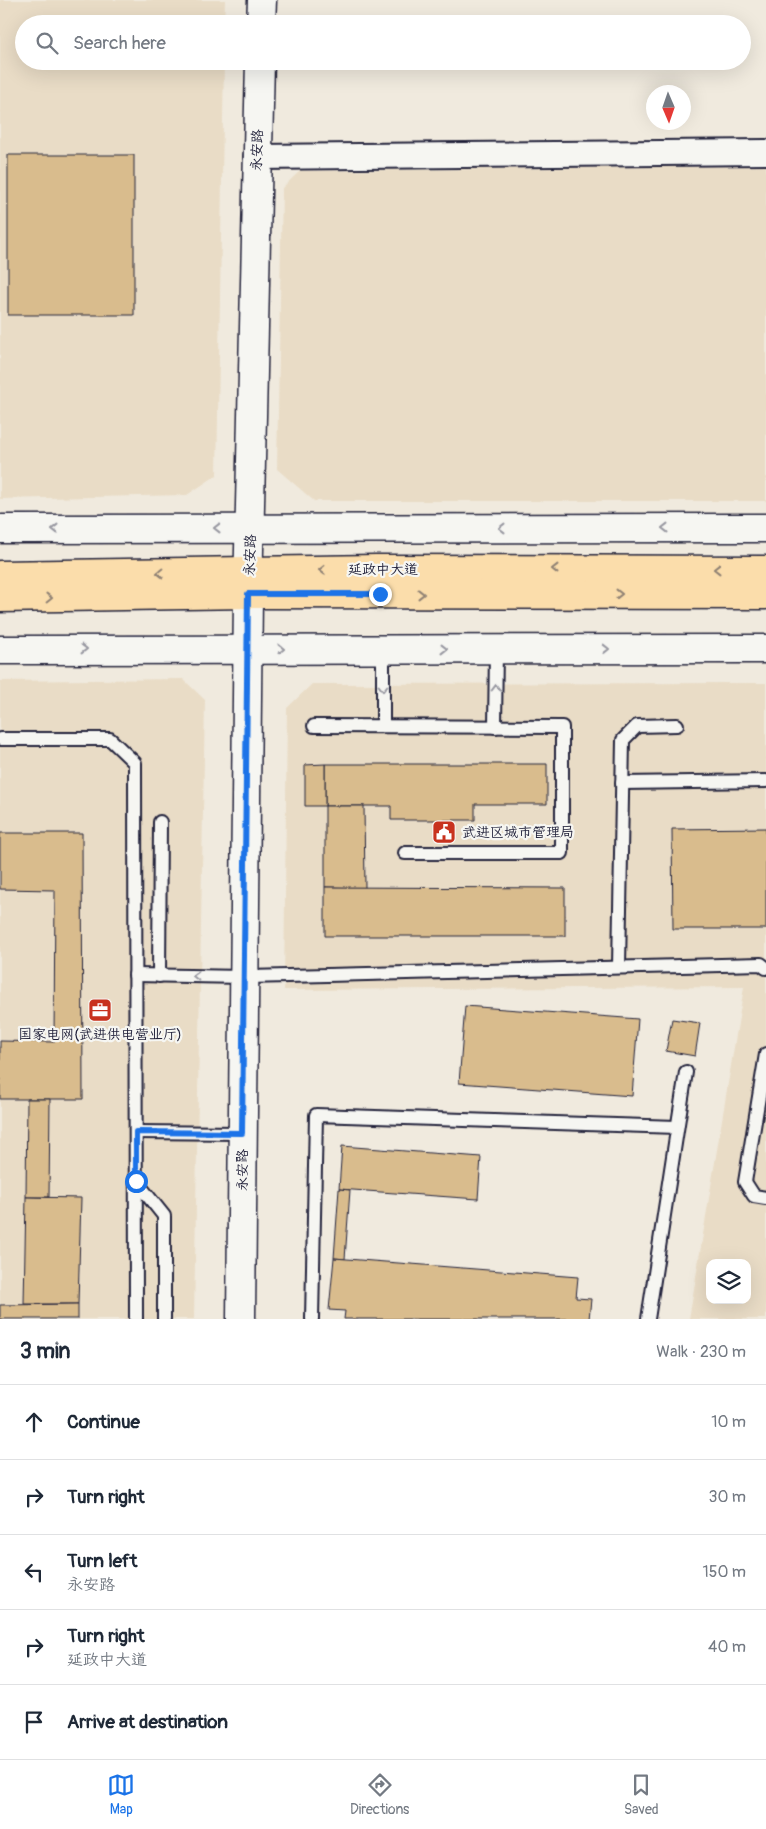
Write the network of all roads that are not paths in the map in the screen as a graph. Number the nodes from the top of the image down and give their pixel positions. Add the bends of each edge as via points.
1 (262, 0) edge
2 (262, 15) edge
3 (260, 70) edge
4 (766, 152) edge
5 (256, 157) junction
6 (251, 527) junction
7 (766, 528) edge
8 (0, 529) edge
9 (766, 570) edge
10 (0, 575) edge
11 (249, 583) junction
12 (766, 595) edge
13 (0, 598) edge
14 (249, 649) junction
15 (383, 649) junction
16 (496, 649) junction
17 (766, 649) edge
18 (0, 650) edge
19 (677, 725) dead end
20 (314, 726) dead end
21 (383, 726) junction
22 (495, 727) junction
23 (0, 739) edge
24 (766, 781) edge
25 (622, 783) junction
26 (160, 822) dead end
27 (405, 853) dead end
28 (619, 968) junction
29 (766, 968) edge
30 (135, 975) junction
31 (159, 976) junction
32 (244, 977) junction
33 (766, 1054) edge
34 (686, 1072) dead end
35 (677, 1128) junction
36 (136, 1132) junction
37 (242, 1133) junction
38 (136, 1181) junction
39 (766, 1198) edge
40 (136, 1319) edge
41 (164, 1319) edge
42 (241, 1319) edge
43 (312, 1319) edge
44 (648, 1319) edge

1 - 2 street
3 - 5 street, 永安路
4 - 5 street
5 - 6 street, 永安路
7 -> 6 street
6 -> 8 street
6 - 11 street, 永安路
9 -> 11 main road, 延政中大道
11 -> 10 main road, 延政中大道
11 -> 12 main road, 延政中大道
13 -> 11 main road, 延政中大道
11 - 14 street, 永安路
14 -> 15 street
18 -> 14 street
14 - 32 street, 永安路
15 -> 16 street
15 -> 21 lane
16 -> 17 street
22 -> 16 lane
19 - 25 lane via 637,726 623,740
20 - 21 lane
21 - 22 lane
22 - 27 lane via 562,727 562,853
23 - 30 lane via 110,739 135,763
24 - 25 lane
25 - 28 lane
26 - 31 lane
28 - 29 lane via 761,964
28 - 32 lane
30 - 31 lane
30 - 36 lane
32 -> 31 lane
32 - 37 street, 永安路
33 - 39 lane via 745,1182 754,1196
34 - 35 lane
35 - 43 lane via 316,1115
35 - 44 lane
36 - 37 lane
36 - 38 lane
37 - 42 street, 永安路
38 - 40 lane
38 - 41 lane via 164,1216

